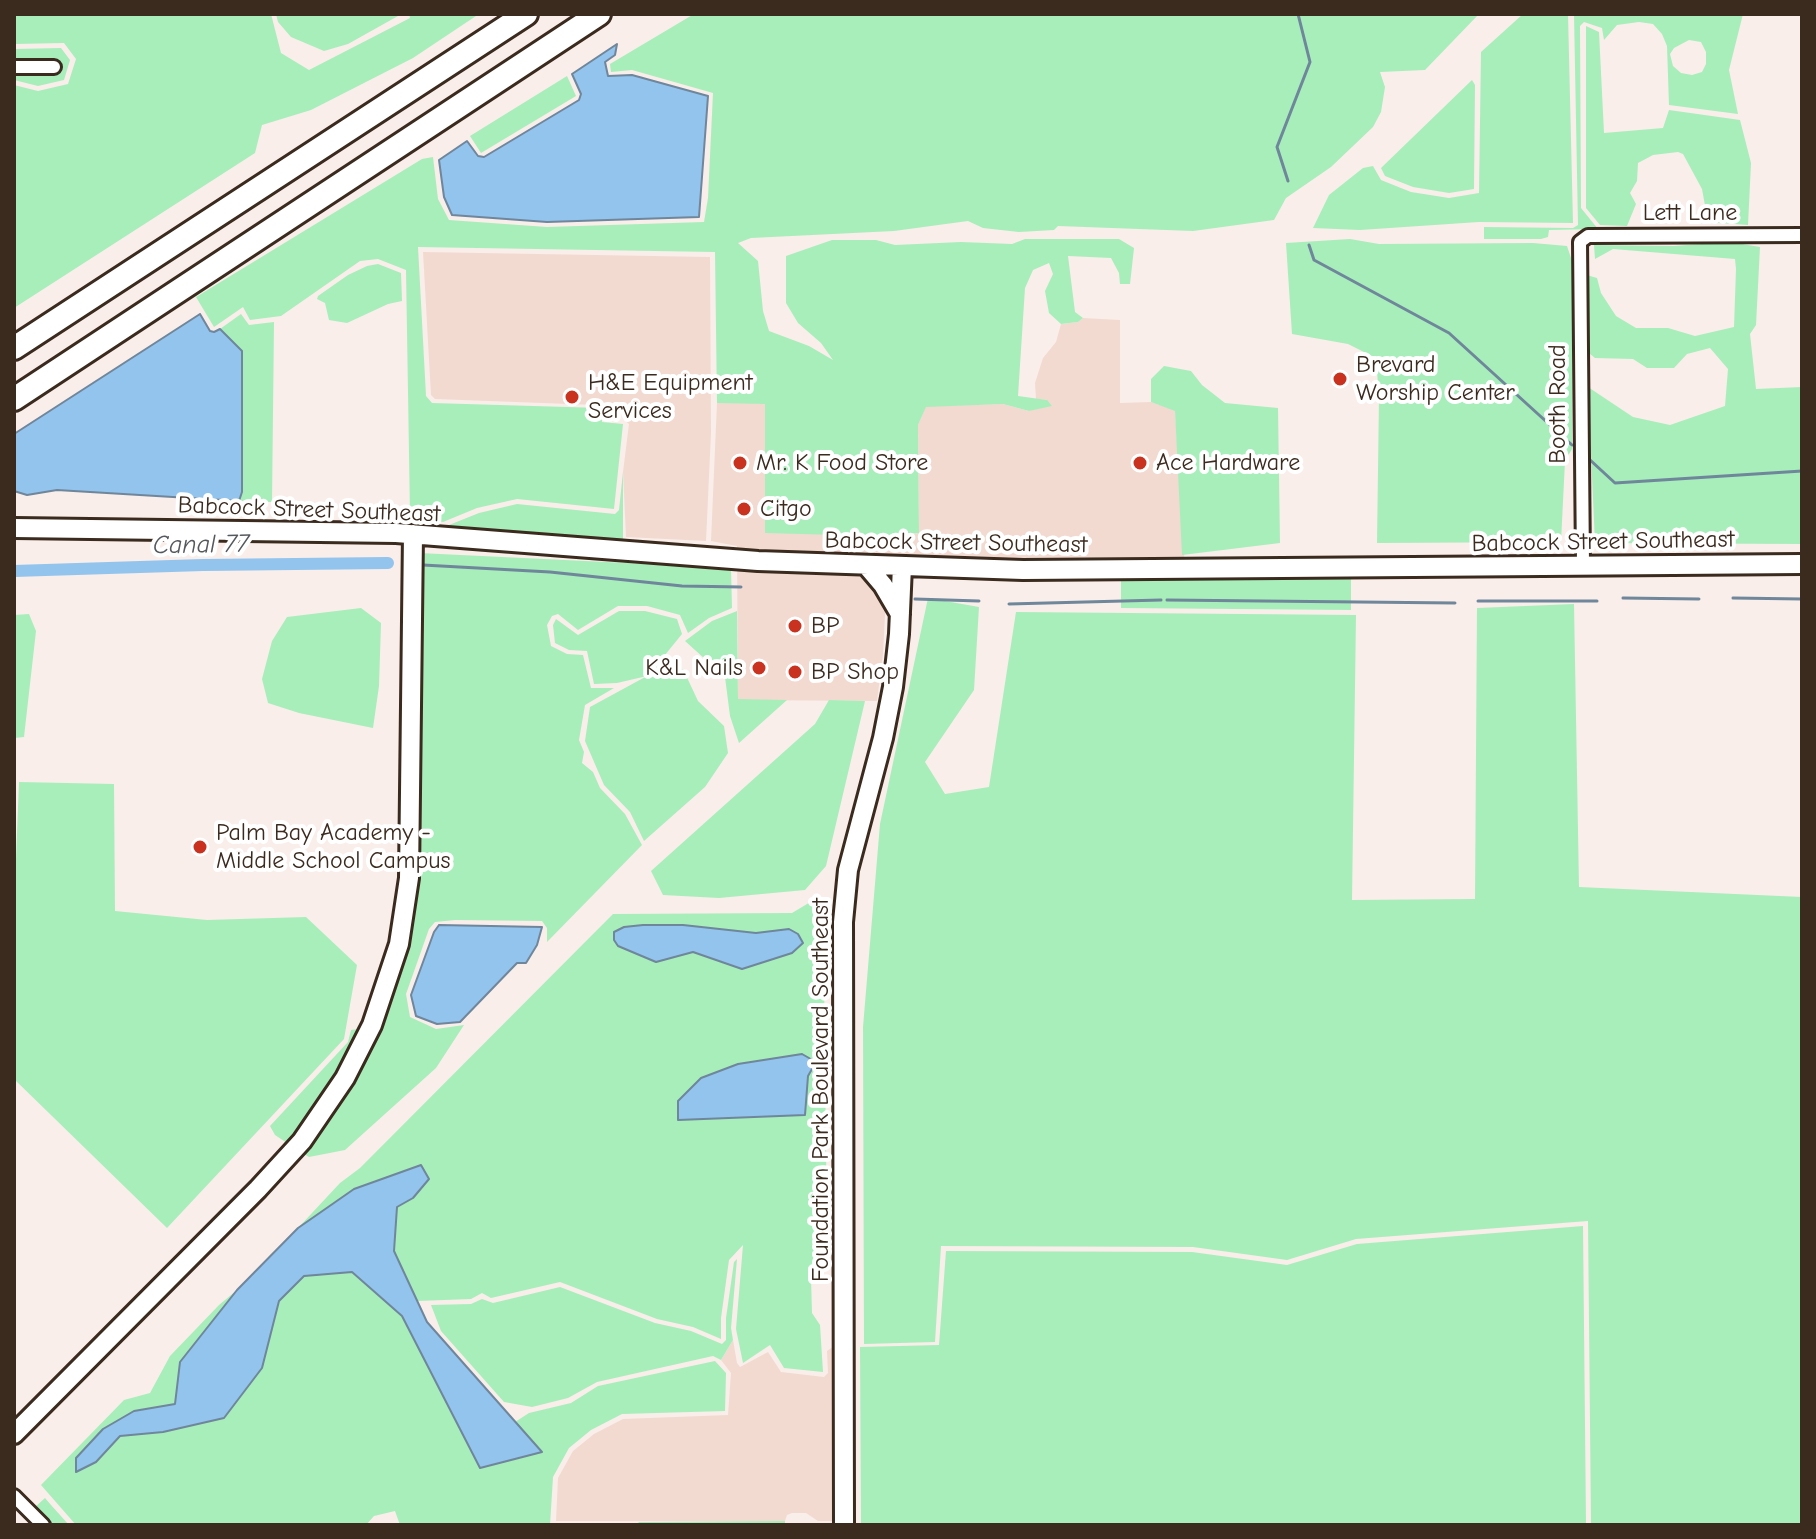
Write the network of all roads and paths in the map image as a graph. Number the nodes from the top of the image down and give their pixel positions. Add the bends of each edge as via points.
1 (526, 14) edge
2 (599, 14) edge
3 (14, 67) edge
4 (54, 67) dead end
5 (1802, 235) edge
6 (1580, 242) joint
7 (14, 348) edge
8 (14, 399) edge
9 (14, 528) edge
10 (413, 534) junction
11 (1802, 564) edge
12 (866, 565) junction
13 (1583, 565) junction
14 (902, 566) junction
15 (900, 614) junction
16 (14, 1434) edge
17 (14, 1496) edge
18 (43, 1525) edge
19 (844, 1525) edge

1 - 7 highway
2 - 8 highway
3 - 4 street
5 - 6 street, Lett Lane via 1588,236
6 - 13 street, Booth Road
9 - 10 street, Babcock Street Southeast
10 - 12 street, Babcock Street Southeast via 686,557
10 - 16 street via 409,878 399,944 372,1025 345,1078 302,1141
11 - 13 street, Babcock Street Southeast
12 - 14 street, Babcock Street Southeast
12 - 15 street
13 - 14 street, Babcock Street Southeast via 1023,570
14 - 15 street, Foundation Park Boulevard Southeast
15 - 19 street, Foundation Park Boulevard Southeast via 893,687 848,870 843,922
17 - 18 street

